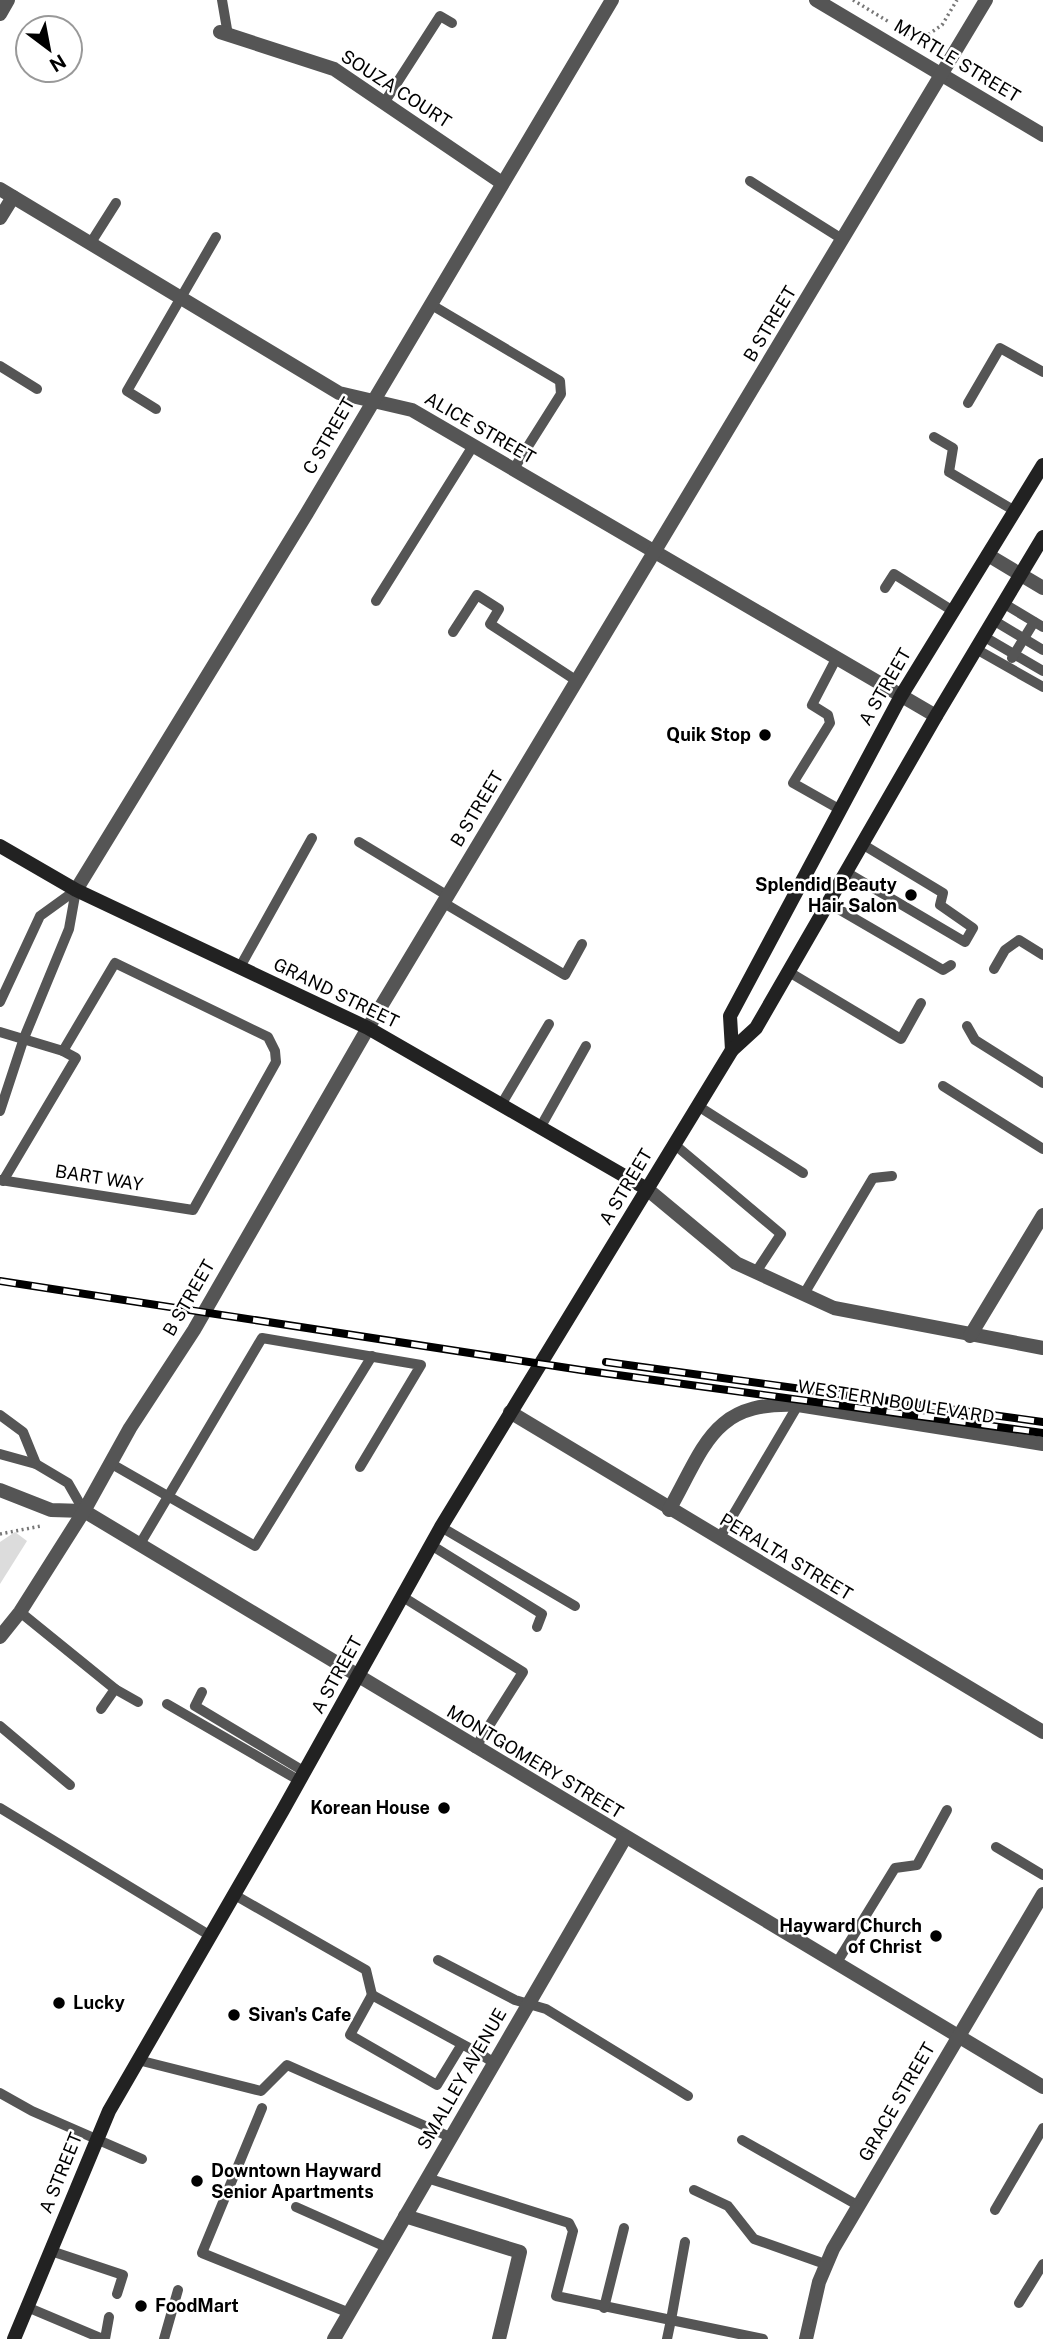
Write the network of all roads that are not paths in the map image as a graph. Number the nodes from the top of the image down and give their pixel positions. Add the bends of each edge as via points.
1 (8, 0) edge
2 (222, 0) edge
3 (612, 0) edge
4 (816, 0) edge
5 (986, 0) edge
6 (0, 14) edge
7 (452, 23) dead end
8 (224, 34) joint
9 (941, 74) junction
10 (384, 103) junction
11 (1043, 135) edge
12 (750, 181) dead end
13 (502, 183) junction
14 (0, 189) edge
15 (13, 197) junction
16 (116, 203) dead end
17 (0, 218) edge
18 (216, 237) dead end
19 (842, 239) junction
20 (90, 244) junction
21 (180, 298) junction
22 (430, 304) junction
23 (0, 366) edge
24 (1043, 372) edge
25 (37, 389) dead end
26 (373, 400) junction
27 (968, 403) dead end
28 (156, 409) dead end
29 (934, 437) dead end
30 (473, 446) junction
31 (1043, 465) edge
32 (513, 470) junction
33 (1014, 511) junction
34 (1043, 537) edge
35 (655, 553) junction
36 (988, 555) junction
37 (1021, 574) junction
38 (885, 587) dead end
39 (1043, 587) edge
40 (376, 601) dead end
41 (1003, 603) junction
42 (953, 611) junction
43 (993, 620) junction
44 (1039, 624) edge
45 (453, 632) dead end
46 (1024, 638) junction
47 (980, 643) junction
48 (1043, 650) edge
49 (1014, 654) junction
50 (836, 659) junction
51 (1006, 667) junction
52 (1043, 671) edge
53 (578, 681) junction
54 (1043, 687) edge
55 (901, 696) junction
56 (936, 716) junction
57 (839, 809) junction
58 (312, 838) dead end
59 (359, 842) dead end
60 (862, 844) junction
61 (0, 846) edge
62 (846, 872) junction
63 (76, 890) junction
64 (446, 899) junction
65 (828, 903) junction
66 (582, 944) dead end
67 (1043, 955) edge
68 (951, 965) dead end
69 (240, 967) junction
70 (994, 969) dead end
71 (789, 972) junction
72 (0, 1002) edge
73 (921, 1003) dead end
74 (549, 1024) dead end
75 (967, 1026) dead end
76 (368, 1028) junction
77 (0, 1032) edge
78 (23, 1038) junction
79 (586, 1046) dead end
80 (732, 1050) junction
81 (64, 1051) junction
82 (1043, 1083) edge
83 (943, 1086) dead end
84 (501, 1105) junction
85 (698, 1106) junction
86 (0, 1111) edge
87 (540, 1128) junction
88 (674, 1144) junction
89 (1043, 1149) edge
90 (803, 1173) dead end
91 (892, 1176) dead end
92 (1, 1180) edge
93 (647, 1189) junction
94 (1043, 1215) edge
95 (756, 1272) junction
96 (804, 1294) junction
97 (970, 1336) junction
98 (1043, 1348) edge
99 (372, 1356) junction
100 (798, 1405) junction
101 (510, 1412) junction
102 (0, 1415) edge
103 (1043, 1444) edge
104 (0, 1454) edge
105 (110, 1462) junction
106 (36, 1464) junction
107 (360, 1466) dead end
108 (0, 1490) edge
109 (166, 1494) junction
110 (669, 1510) junction
111 (83, 1511) junction
112 (441, 1527) junction
113 (719, 1539) junction
114 (140, 1544) junction
115 (431, 1545) junction
116 (402, 1597) junction
117 (575, 1606) dead end
118 (20, 1612) junction
119 (537, 1627) dead end
120 (0, 1637) edge
121 (358, 1678) junction
122 (115, 1689) junction
123 (202, 1692) dead end
124 (138, 1702) dead end
125 (167, 1704) dead end
126 (101, 1709) dead end
127 (0, 1726) edge
128 (1043, 1732) edge
129 (475, 1748) junction
130 (302, 1777) junction
131 (70, 1785) dead end
132 (0, 1808) edge
133 (947, 1810) dead end
134 (625, 1838) junction
135 (996, 1847) dead end
136 (1043, 1875) edge
137 (233, 1894) junction
138 (1043, 1894) edge
139 (209, 1935) junction
140 (438, 1960) dead end
141 (836, 1964) junction
142 (372, 1995) junction
143 (527, 2005) junction
144 (958, 2036) junction
145 (462, 2044) junction
146 (138, 2060) junction
147 (494, 2063) junction
148 (1043, 2087) edge
149 (0, 2093) edge
150 (688, 2096) dead end
151 (262, 2108) dead end
152 (1043, 2127) edge
153 (450, 2137) junction
154 (96, 2139) junction
155 (741, 2140) dead end
156 (142, 2159) dead end
157 (427, 2178) junction
158 (694, 2190) dead end
159 (859, 2206) junction
160 (296, 2207) dead end
161 (995, 2210) dead end
162 (405, 2216) junction
163 (624, 2228) dead end
164 (685, 2242) dead end
165 (386, 2247) junction
166 (51, 2250) junction
167 (825, 2264) junction
168 (1043, 2264) edge
169 (178, 2290) dead end
170 (117, 2294) dead end
171 (1019, 2303) dead end
172 (27, 2306) junction
173 (604, 2308) junction
174 (347, 2312) junction
175 (109, 2317) dead end
176 (671, 2319) junction
177 (13, 2339) edge
178 (103, 2339) edge
179 (164, 2339) edge
180 (334, 2339) edge
181 (499, 2339) edge
182 (667, 2339) edge
183 (763, 2339) edge
184 (806, 2339) edge

1 - 6 street
2 - 8 lane
3 - 13 street, C STREET
4 - 9 street, MYRTLE STREET
5 - 9 street, B STREET
7 - 10 lane via 440,16
8 - 10 street, SOUZA COURT via 334,69
9 - 11 street, MYRTLE STREET
9 - 19 street, B STREET
10 - 13 street, SOUZA COURT
12 - 19 lane
13 - 22 street, C STREET
14 - 15 street, ALICE STREET
15 - 17 street
15 - 20 street, ALICE STREET
16 - 20 lane
18 - 21 lane
19 - 35 street, B STREET
20 - 21 street, ALICE STREET
21 - 26 street, ALICE STREET via 339,393
21 - 28 lane via 127,391
22 - 26 street, C STREET
22 - 32 lane via 560,381 561,394
23 - 25 lane
24 - 27 lane via 1000,348
26 - 30 street, ALICE STREET via 412,410
26 - 63 street, C STREET
29 - 33 lane via 953,448 949,472
30 - 32 street, ALICE STREET
30 - 40 lane
31 - 33 main road, A STREET
32 - 35 street, ALICE STREET
33 - 36 main road, A STREET
34 - 37 main road, A STREET
35 - 50 street, ALICE STREET
35 - 53 street, B STREET
36 - 37 street
36 - 42 main road, A STREET
37 - 39 street
37 - 41 main road, A STREET
38 - 42 lane via 894,574
41 - 43 main road, A STREET
41 - 44 lane
42 - 55 main road, A STREET
43 - 46 lane
43 - 47 main road, A STREET
44 - 46 lane
45 - 53 lane via 477,594 499,609 490,624
46 - 48 lane
46 - 49 lane
47 - 49 lane
47 - 51 lane
47 - 56 main road, A STREET
49 - 51 lane
49 - 52 lane
50 - 55 street, ALICE STREET
50 - 57 lane via 812,705 828,715 830,723 793,783
51 - 54 lane
53 - 64 street, B STREET
55 - 56 street, ALICE STREET
55 - 57 main road, A STREET
56 - 60 main road, A STREET
57 - 80 main road, A STREET via 730,1016
58 - 69 lane
59 - 64 lane
60 - 62 main road, A STREET
60 - 62 lane via 943,893 940,905 973,928 965,942
61 - 63 main road, GRAND STREET
62 - 65 main road, A STREET
63 - 69 main road, GRAND STREET
63 - 72 lane via 40,916
63 - 78 lane via 69,929
64 - 66 lane via 565,975
64 - 76 street, B STREET
65 - 68 lane via 943,970
65 - 71 main road, A STREET
67 - 70 lane via 1020,940 1004,950
69 - 76 main road, GRAND STREET
71 - 73 lane via 901,1039
71 - 80 main road, A STREET via 756,1028
74 - 84 lane
75 - 82 lane via 975,1040
76 - 84 main road, GRAND STREET
76 - 105 street, B STREET via 194,1330
77 - 78 lane
78 - 81 lane
78 - 86 lane
79 - 87 lane
80 - 85 main road, A STREET
81 - 92 lane via 76,1058
81 - 92 lane, BART WAY via 115,963 268,1037 276,1062 193,1210
83 - 89 lane
84 - 87 main road, GRAND STREET
85 - 88 main road, A STREET
85 - 90 lane
87 - 93 main road, GRAND STREET
88 - 93 main road, A STREET
88 - 95 lane via 781,1234
91 - 96 lane via 873,1178
93 - 95 street via 736,1263
93 - 101 main road, A STREET
94 - 97 street
95 - 96 street
96 - 97 street via 834,1308
97 - 98 street
99 - 107 lane via 421,1365
99 - 109 lane via 262,1338
99 - 109 lane via 255,1546
100 - 103 street, WESTERN BOULEVARD
100 - 110 street, WESTERN BOULEVARD via 769,1404 742,1410 722,1423
100 - 113 lane
101 - 110 street, PERALTA STREET
101 - 112 main road, A STREET
102 - 106 lane via 23,1432
104 - 106 lane
105 - 109 lane
105 - 111 street, B STREET
106 - 111 lane via 68,1483
108 - 111 street, MONTGOMERY STREET via 51,1510
109 - 114 lane
110 - 113 street, PERALTA STREET
111 - 114 street, MONTGOMERY STREET
111 - 118 street, B STREET
112 - 115 main road, A STREET
112 - 117 lane
113 - 128 street, PERALTA STREET
114 - 121 street, MONTGOMERY STREET
115 - 116 main road, A STREET
115 - 119 lane via 542,1614
116 - 121 main road, A STREET
116 - 129 lane via 523,1672
118 - 120 street, B STREET
118 - 122 lane
121 - 129 street, MONTGOMERY STREET
121 - 130 main road, A STREET
122 - 124 lane
122 - 126 lane
123 - 130 lane via 195,1706
125 - 130 lane
127 - 131 lane
129 - 134 street, MONTGOMERY STREET
130 - 137 main road, A STREET
132 - 139 lane
133 - 141 lane via 917,1865 895,1868
134 - 141 street, MONTGOMERY STREET
134 - 143 street, SMALLEY AVENUE
135 - 136 lane
137 - 139 main road, A STREET
137 - 142 lane via 366,1970
138 - 144 street, GRACE STREET
139 - 146 main road, A STREET
140 - 143 lane
141 - 144 street, MONTGOMERY STREET
142 - 145 lane
142 - 145 lane via 350,2035 438,2085
143 - 147 street, SMALLEY AVENUE
143 - 150 lane via 546,2009
144 - 148 street, MONTGOMERY STREET
144 - 159 street, GRACE STREET
145 - 147 lane
146 - 153 lane via 261,2091 287,2065
146 - 154 main road, A STREET
147 - 153 street, SMALLEY AVENUE
149 - 154 lane
151 - 174 lane via 222,2194 202,2253
152 - 161 lane
153 - 157 street, SMALLEY AVENUE
154 - 156 lane
154 - 166 main road, A STREET
155 - 159 lane
157 - 162 street, SMALLEY AVENUE
157 - 173 lane via 569,2223 573,2231 556,2296
158 - 167 lane via 728,2206 754,2239
159 - 167 street, GRACE STREET
160 - 165 lane
162 - 165 street, SMALLEY AVENUE
162 - 181 street via 520,2252
163 - 173 lane
164 - 176 lane
165 - 174 street, SMALLEY AVENUE
166 - 170 lane via 123,2275
166 - 172 main road, A STREET
167 - 184 street, GRACE STREET
168 - 171 lane
169 - 179 lane
172 - 177 main road, A STREET
172 - 178 lane
173 - 176 lane
174 - 180 street, SMALLEY AVENUE
175 - 178 lane
176 - 182 lane
176 - 183 lane

